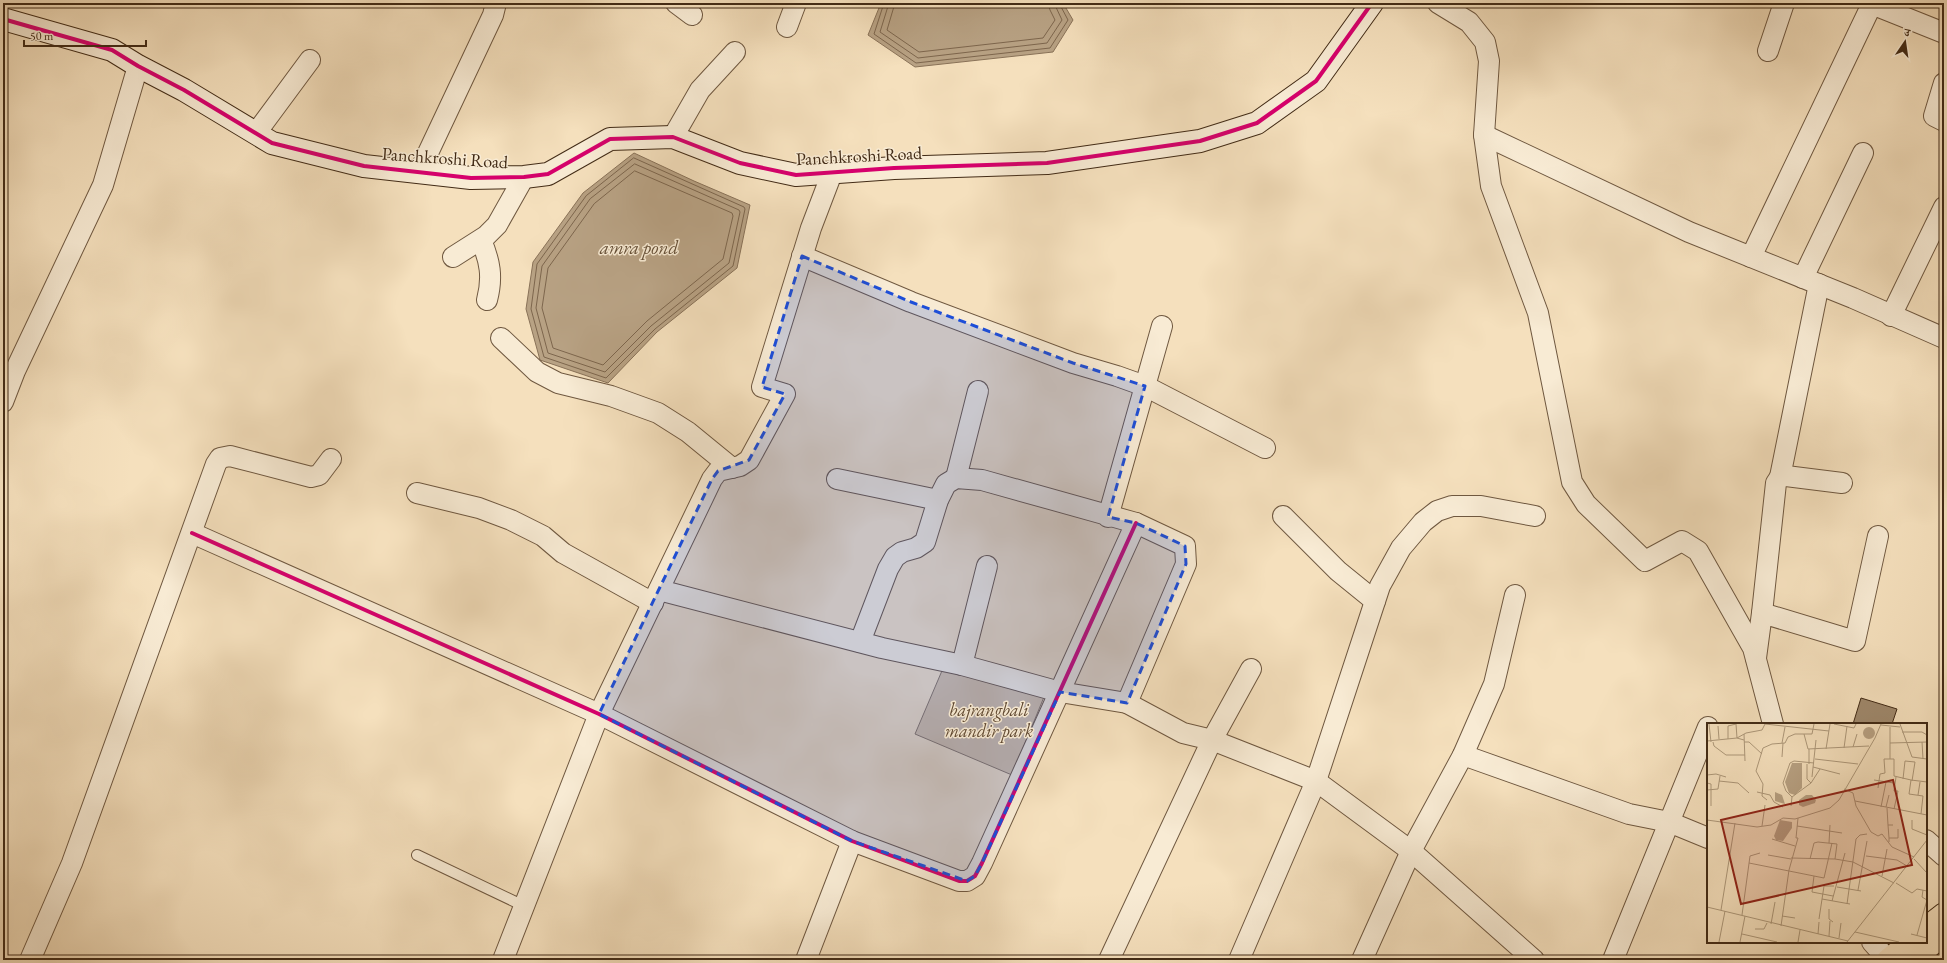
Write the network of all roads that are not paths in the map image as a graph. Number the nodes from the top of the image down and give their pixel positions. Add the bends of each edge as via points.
1 (496, 3) edge
2 (676, 3) edge
3 (796, 3) edge
4 (1372, 3) edge
5 (1438, 3) edge
6 (1784, 3) edge
7 (1870, 4) edge
8 (692, 15) dead end
9 (3, 19) edge
10 (787, 27) dead end
11 (1944, 33) edge
12 (1768, 51) dead end
13 (735, 52) dead end
14 (310, 60) dead end
15 (138, 66) junction
16 (1944, 83) edge
17 (1944, 120) edge
18 (256, 133) junction
19 (1484, 135) junction
20 (673, 137) junction
21 (1863, 153) dead end
22 (419, 172) junction
23 (832, 173) junction
24 (524, 177) junction
25 (1944, 207) edge
26 (481, 240) junction
27 (802, 256) junction
28 (1751, 257) junction
29 (453, 258) dead end
30 (1811, 281) junction
31 (487, 300) dead end
32 (1890, 316) junction
33 (1162, 326) dead end
34 (501, 338) dead end
35 (1944, 338) edge
36 (1145, 386) junction
37 (978, 391) dead end
38 (3, 402) edge
39 (1265, 448) dead end
40 (331, 459) dead end
41 (732, 468) junction
42 (1780, 477) junction
43 (956, 478) junction
44 (837, 479) dead end
45 (1842, 483) dead end
46 (417, 493) dead end
47 (938, 500) junction
48 (1283, 516) dead end
49 (1535, 516) dead end
50 (1108, 517) junction
51 (1136, 523) junction
52 (192, 533) junction
53 (1878, 536) dead end
54 (987, 566) dead end
55 (1515, 595) dead end
56 (656, 596) junction
57 (1375, 601) junction
58 (1762, 613) junction
59 (860, 642) junction
60 (1756, 658) junction
61 (962, 665) junction
62 (1251, 669) dead end
63 (1060, 692) junction
64 (1127, 703) junction
65 (599, 714) junction
66 (1773, 723) edge
67 (1707, 729) edge
68 (1212, 740) junction
69 (1462, 755) junction
70 (1316, 781) junction
71 (1669, 822) junction
72 (1707, 838) edge
73 (852, 841) junction
74 (1927, 841) edge
75 (1410, 851) junction
76 (417, 856) dead end
77 (1944, 856) edge
78 (524, 906) junction
79 (1944, 914) edge
80 (1927, 927) edge
81 (1944, 934) edge
82 (1873, 943) edge
83 (1909, 943) edge
84 (30, 960) edge
85 (503, 960) edge
86 (806, 960) edge
87 (1109, 960) edge
88 (1240, 960) edge
89 (1362, 960) edge
90 (1534, 960) edge
91 (1613, 960) edge
92 (1888, 960) edge
93 (1913, 960) edge

1 - 22 street via 493,15
2 - 8 street
3 - 10 street
4 - 23 street, Panchkroshi Road via 1316,81 1257,123 1200,141 1047,163 894,168
5 - 19 street via 1469,22 1485,42 1489,61
6 - 12 street
7 - 11 street
7 - 28 street
9 - 15 street, Panchkroshi Road via 112,50
13 - 20 street via 700,90
14 - 18 street
15 - 18 street, Panchkroshi Road
15 - 38 street via 103,185 15,371
16 - 17 street via 1934,116
18 - 22 street, Panchkroshi Road via 272,143 364,166
19 - 28 street via 1689,232
19 - 60 street via 1491,186 1538,313 1572,482 1586,504 1645,561 1682,541 1698,551 1753,648
20 - 23 street, Panchkroshi Road via 740,163 796,176
20 - 24 street, Panchkroshi Road via 610,139 548,174
21 - 30 street
22 - 24 street, Panchkroshi Road via 471,178
23 - 27 street
24 - 26 street via 497,225
25 - 32 street
26 - 29 street
26 - 31 street via 491,268
27 - 36 street via 911,302 1073,363
27 - 41 street via 762,387 785,394 749,460
28 - 30 street
30 - 32 street
30 - 42 street
32 - 35 street
33 - 36 street
34 - 41 street via 537,372 558,383 611,396 658,413 688,432
36 - 39 street
36 - 50 street
37 - 43 street
40 - 52 street via 319,475 311,477 230,456 220,458
41 - 56 street via 718,471 712,479
42 - 45 street
42 - 58 street via 1776,483
43 - 47 street via 946,484
43 - 50 street via 982,480
44 - 47 street
46 - 56 street via 479,508 511,520 543,536 563,553
47 - 59 street via 925,542 895,557 888,569
48 - 57 street via 1338,571
49 - 57 street via 1481,506 1452,506 1437,511 1423,522 1401,548 1380,586
50 - 51 street
51 - 63 street
51 - 64 street via 1185,546 1186,564
52 - 65 street
52 - 84 street via 72,863
53 - 58 street via 1856,641
54 - 61 street
55 - 69 street via 1494,684
56 - 59 street
56 - 65 street
57 - 70 street
58 - 60 street
59 - 61 street
60 - 66 street
61 - 63 street
62 - 68 street
63 - 64 street
63 - 73 street via 975,876 967,881 959,880
64 - 68 street via 1183,733
65 - 73 street
65 - 78 street
67 - 71 street
68 - 70 street
68 - 87 street
69 - 71 street via 1629,814
69 - 75 street
70 - 75 street
70 - 88 street
71 - 72 street
71 - 91 street
73 - 86 street
74 - 77 street
75 - 89 street
75 - 90 street
76 - 78 lane
78 - 85 street
79 - 80 main road
81 - 93 main road
82 - 92 street
83 - 92 main road

